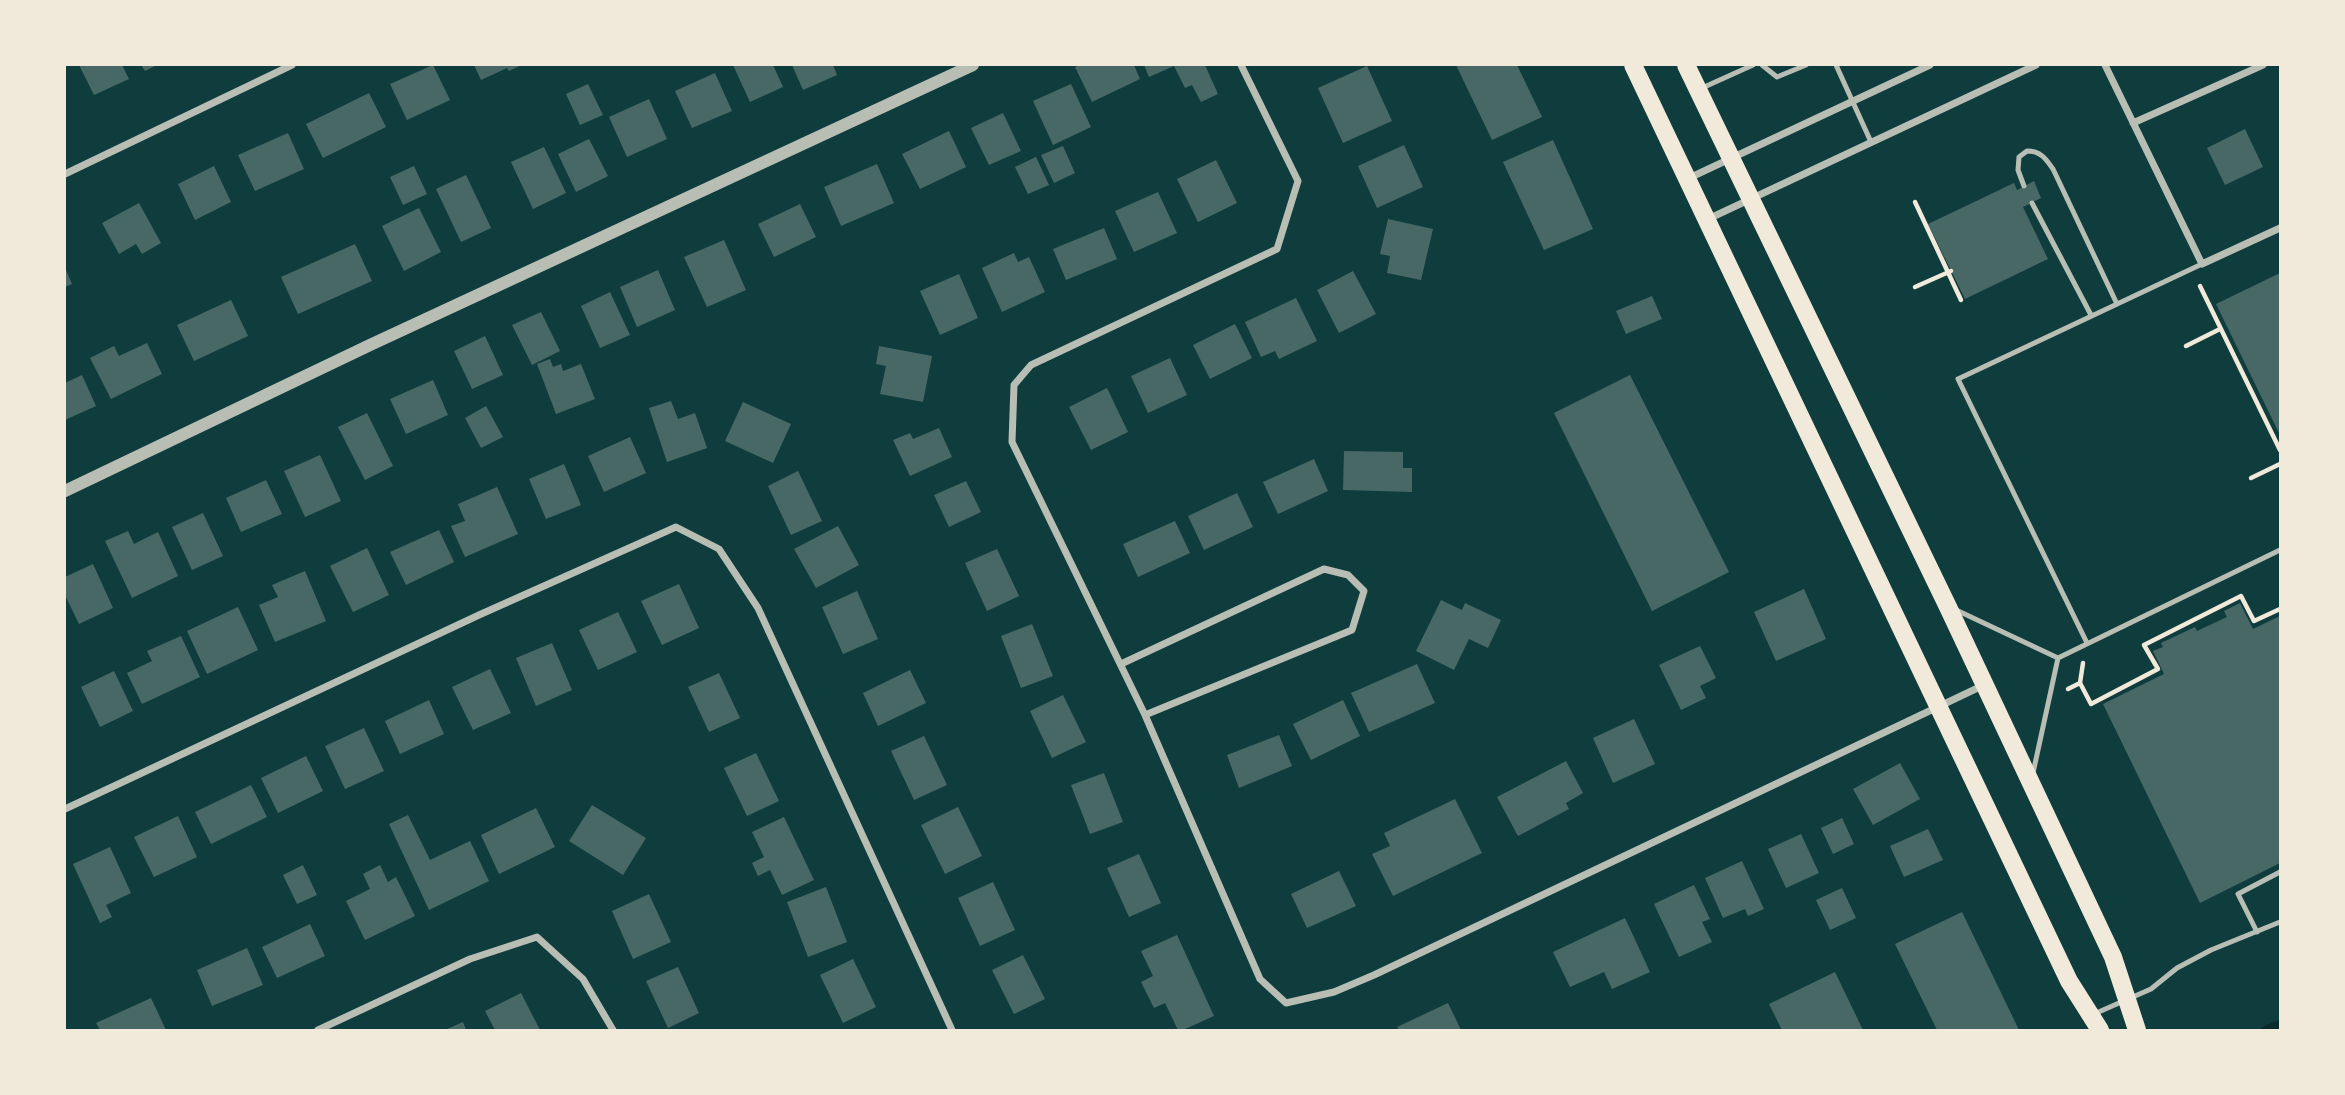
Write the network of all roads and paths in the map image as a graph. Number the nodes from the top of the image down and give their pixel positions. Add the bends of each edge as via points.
1 (292, 65) edge
2 (973, 65) edge
3 (1241, 65) edge
4 (1633, 65) edge
5 (1686, 65) edge
6 (1753, 65) edge
7 (1762, 65) edge
8 (1806, 65) edge
9 (1836, 65) edge
10 (1930, 65) edge
11 (2036, 65) edge
12 (2105, 65) edge
13 (2263, 65) edge
14 (1698, 90) junction
15 (1853, 101) junction
16 (2133, 123) junction
17 (1871, 142) junction
18 (1731, 158) junction
19 (65, 174) edge
20 (1686, 180) junction
21 (2024, 186) dead end
22 (1750, 198) junction
23 (1915, 202) dead end
24 (2032, 202) dead end
25 (1706, 220) junction
26 (2280, 228) edge
27 (2202, 264) junction
28 (1950, 271) junction
29 (2200, 286) dead end
30 (1915, 287) dead end
31 (1961, 300) dead end
32 (2117, 304) junction
33 (2091, 315) junction
34 (2220, 329) junction
35 (2186, 346) dead end
36 (2280, 450) edge
37 (2280, 464) edge
38 (2251, 478) dead end
39 (65, 491) edge
40 (2280, 550) edge
41 (1948, 607) junction
42 (2280, 609) edge
43 (2175, 629) junction
44 (2179, 635) dead end
45 (2087, 643) junction
46 (2058, 658) junction
47 (1121, 664) junction
48 (1985, 685) junction
49 (2065, 702) dead end
50 (1938, 708) junction
51 (1145, 715) junction
52 (2031, 783) junction
53 (65, 810) edge
54 (2280, 872) edge
55 (2280, 922) edge
56 (2257, 932) junction
57 (2127, 1000) junction
58 (2096, 1023) edge
59 (318, 1030) edge
60 (613, 1030) edge
61 (952, 1030) edge
62 (2137, 1030) edge

1 - 19 street
2 - 39 street
3 - 47 street via 1298,181 1277,250 1031,365 1014,384 1012,442
4 - 20 main road
5 - 14 main road
6 - 14 lane
7 - 8 lane via 1777,77
9 - 15 lane
10 - 15 street
11 - 17 street
12 - 16 street
13 - 16 street
14 - 18 main road
15 - 17 lane
15 - 18 street
16 - 27 street
17 - 22 street
18 - 20 street
18 - 22 main road
20 - 25 main road
21 - 32 lane via 2019,157 2027,150 2040,153 2053,169
22 - 25 street
22 - 41 main road
23 - 28 path
24 - 33 lane
25 - 50 main road
26 - 27 street
27 - 32 lane
28 - 30 path
28 - 31 path
29 - 34 path
32 - 33 lane
33 - 45 lane via 1958,379
34 - 35 path
34 - 36 path via 2270,421
37 - 38 path
40 - 45 lane
41 - 46 lane
41 - 48 main road
42 - 43 path via 2255,621 2241,596
43 - 44 path
43 - 49 path via 2144,645 2158,669 2091,704 2080,683 2068,689
45 - 46 lane
46 - 52 lane
47 - 51 street
47 - 51 street via 1324,569 1349,575 1364,590 1352,630
48 - 50 street
48 - 52 main road
50 - 51 street via 1374,975 1334,992 1286,1003 1260,979
50 - 58 main road via 2069,981
52 - 57 main road via 2113,957
53 - 61 street via 676,527 719,549 758,608
54 - 56 lane via 2238,894
55 - 56 lane
56 - 57 lane via 2211,950
57 - 58 lane
57 - 62 main road
59 - 60 street via 470,958 537,937 583,979

